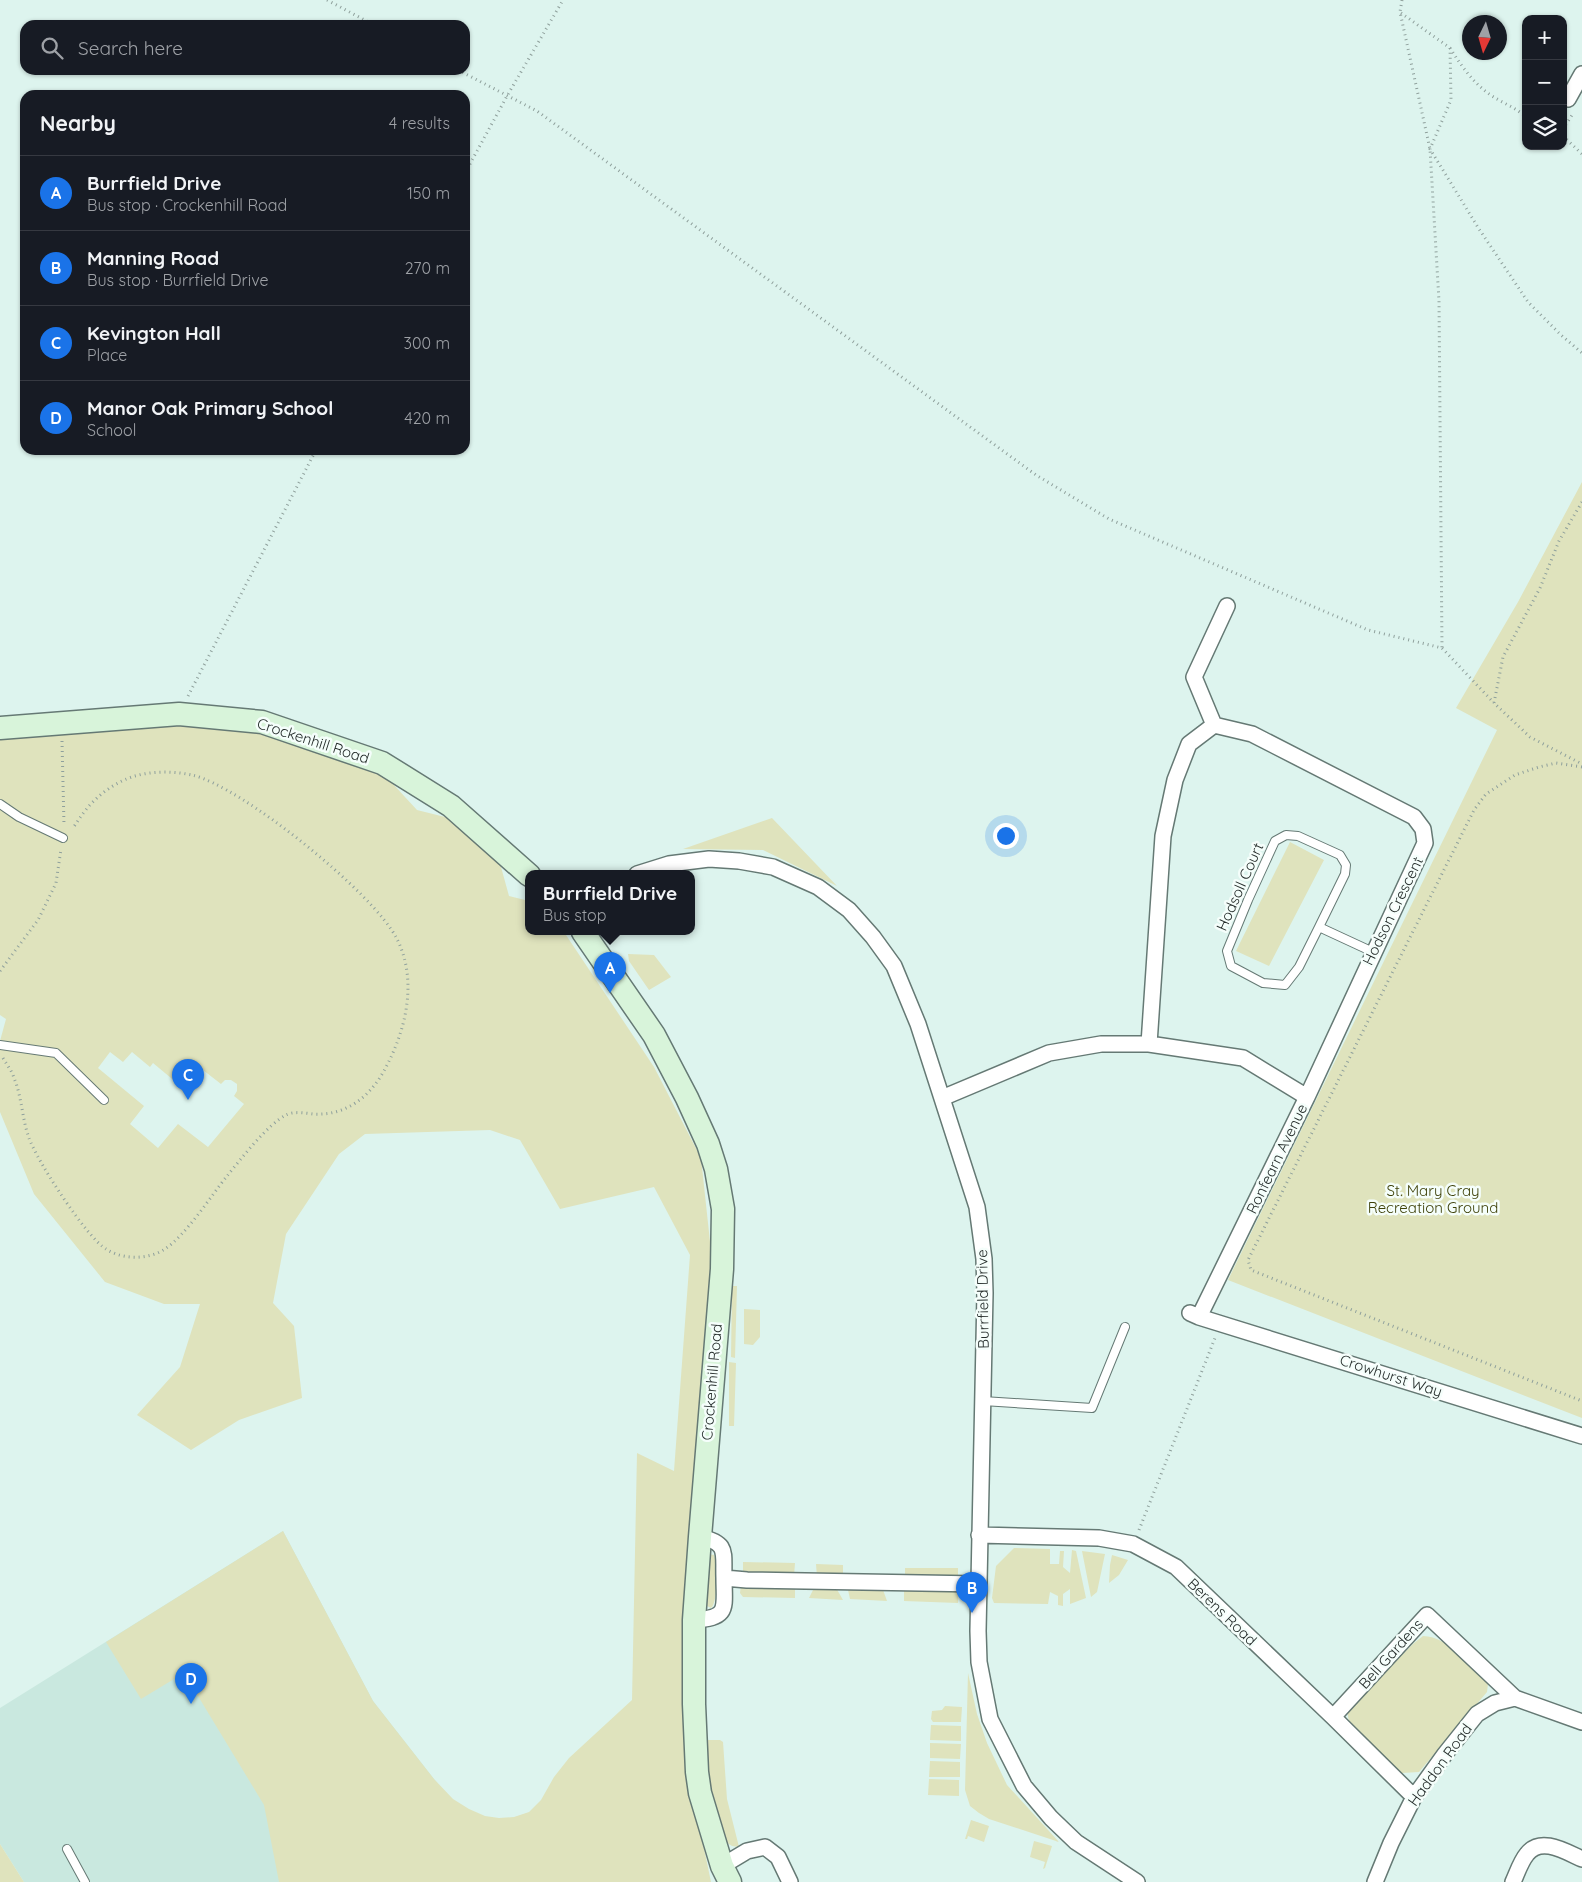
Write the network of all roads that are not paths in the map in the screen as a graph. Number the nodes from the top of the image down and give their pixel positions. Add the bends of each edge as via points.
1 (1582, 74) edge
2 (1568, 99) dead end
3 (1227, 606) dead end
4 (1214, 725) junction
5 (0, 728) edge
6 (0, 804) edge
7 (63, 838) road end
8 (650, 870) edge
9 (525, 871) edge
10 (1319, 927) junction
11 (585, 935) edge
12 (1373, 952) junction
13 (1149, 1044) junction
14 (0, 1045) edge
15 (942, 1098) junction
16 (1307, 1098) junction
17 (104, 1100) dead end
18 (1195, 1315) joint
19 (1125, 1326) dead end
20 (983, 1401) junction
21 (1582, 1436) edge
22 (979, 1535) junction
23 (700, 1537) junction
24 (724, 1578) junction
25 (979, 1584) junction
26 (694, 1620) junction
27 (1515, 1698) junction
28 (1333, 1717) junction
29 (1582, 1722) edge
30 (1414, 1797) junction
31 (67, 1849) dead end
32 (1582, 1859) edge
33 (726, 1874) edge
34 (85, 1882) edge
35 (790, 1882) edge
36 (1137, 1882) edge
37 (1375, 1882) edge
38 (1513, 1882) edge

1 - 2 street
3 - 4 street via 1194,677
4 - 12 street, Hodson Crescent via 1252,734 1414,817 1423,829 1425,843 1421,854
4 - 13 street via 1189,744 1175,780 1162,836
5 - 9 main road, Crockenhill Road via 179,714 262,722 382,762 451,806
6 - 7 lane via 18,817
8 - 15 street, Burrfield Drive via 709,859 772,867 818,887 849,910 894,966 918,1024
10 - 10 lane, Hodsoll Court via 1286,986 1263,983 1231,966 1227,951 1248,900 1275,841 1286,835 1298,836 1340,855 1346,865 1345,874
10 - 12 lane
11 - 23 main road, Crockenhill Road via 654,1035 687,1098 716,1169 722,1209 722,1269
12 - 16 street, Hodson Crescent
13 - 15 street, Ronfearn Avenue via 1101,1044 1049,1053
13 - 16 street, Ronfearn Avenue via 1242,1058
14 - 17 lane via 56,1053
15 - 20 street, Burrfield Drive via 977,1207 984,1259
16 - 18 street, Ronfearn Avenue
18 - 21 street, Crowhurst Way
19 - 20 lane via 1092,1408
20 - 22 street, Burrfield Drive
22 - 25 street, Burrfield Drive
22 - 28 street, Berens Road via 1098,1538 1134,1544 1176,1567
23 - 24 street via 720,1544
23 - 26 main road, Crockenhill Road
24 - 25 street
24 - 26 street via 724,1609 713,1619
25 - 36 street, Burrfield Drive via 978,1631 983,1690 990,1720 1014,1768 1037,1802 1076,1842
26 - 33 main road, Crockenhill Road via 698,1779
27 - 28 street, Bell Gardens via 1427,1614
27 - 29 street
27 - 30 street, Haddon Road via 1495,1703 1477,1714
28 - 30 street, Berens Road
30 - 37 street, Haddon Road
31 - 34 lane
32 - 38 street via 1554,1847 1538,1846 1528,1853
33 - 35 street, Crockenhill Road via 747,1851 765,1848 778,1857

